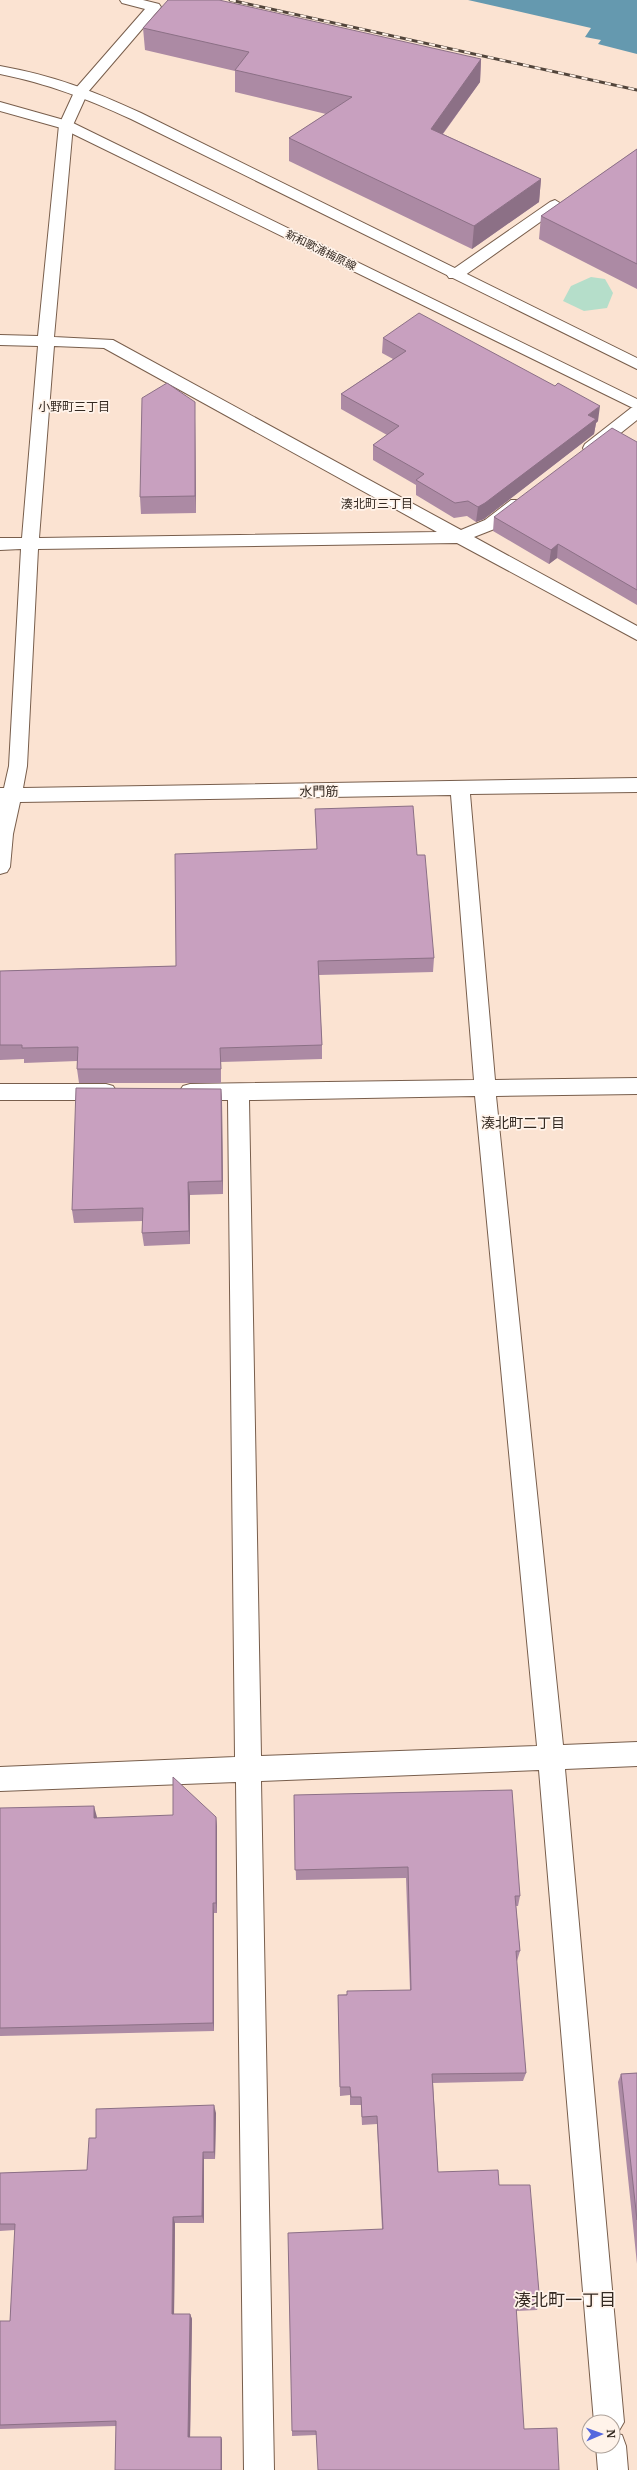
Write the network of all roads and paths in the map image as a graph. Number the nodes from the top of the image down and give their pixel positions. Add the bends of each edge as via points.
1 (127, 0) edge
2 (0, 70) edge
3 (81, 91) junction
4 (0, 106) edge
5 (66, 125) junction
6 (555, 205) edge
7 (455, 275) junction
8 (0, 340) edge
9 (46, 340) junction
10 (637, 364) edge
11 (637, 405) edge
12 (637, 412) edge
13 (578, 457) edge
14 (528, 495) edge
15 (460, 537) junction
16 (0, 544) edge
17 (30, 544) junction
18 (637, 634) edge
19 (637, 785) edge
20 (460, 789) junction
21 (6, 795) edge
22 (0, 867) edge
23 (637, 1086) edge
24 (485, 1089) junction
25 (0, 1092) edge
26 (127, 1092) edge
27 (174, 1092) edge
28 (238, 1092) junction
29 (637, 1754) edge
30 (551, 1756) junction
31 (248, 1770) junction
32 (0, 1779) edge
33 (607, 2414) edge
34 (612, 2454) edge
35 (259, 2470) edge
36 (613, 2470) edge

1 - 3 street via 154,6
2 - 3 street via 42,78
3 - 5 street
3 - 7 street
4 - 5 street, 新和歌浦梅原線
5 - 9 street
5 - 11 street, 新和歌浦梅原線
6 - 7 street
7 - 10 street
8 - 9 street
9 - 15 street via 107,343
9 - 17 street
12 - 13 street
14 - 15 street via 491,524
15 - 17 street
15 - 18 street
16 - 17 street
17 - 21 street via 18,766
19 - 20 street, 水門筋
20 - 21 street, 水門筋
20 - 24 street
21 - 22 street
23 - 24 street
24 - 28 street
24 - 30 street
25 - 26 street
27 - 28 street
28 - 31 street
29 - 30 street
30 - 31 street
30 - 33 street
31 - 32 street
31 - 35 street
34 - 36 street

